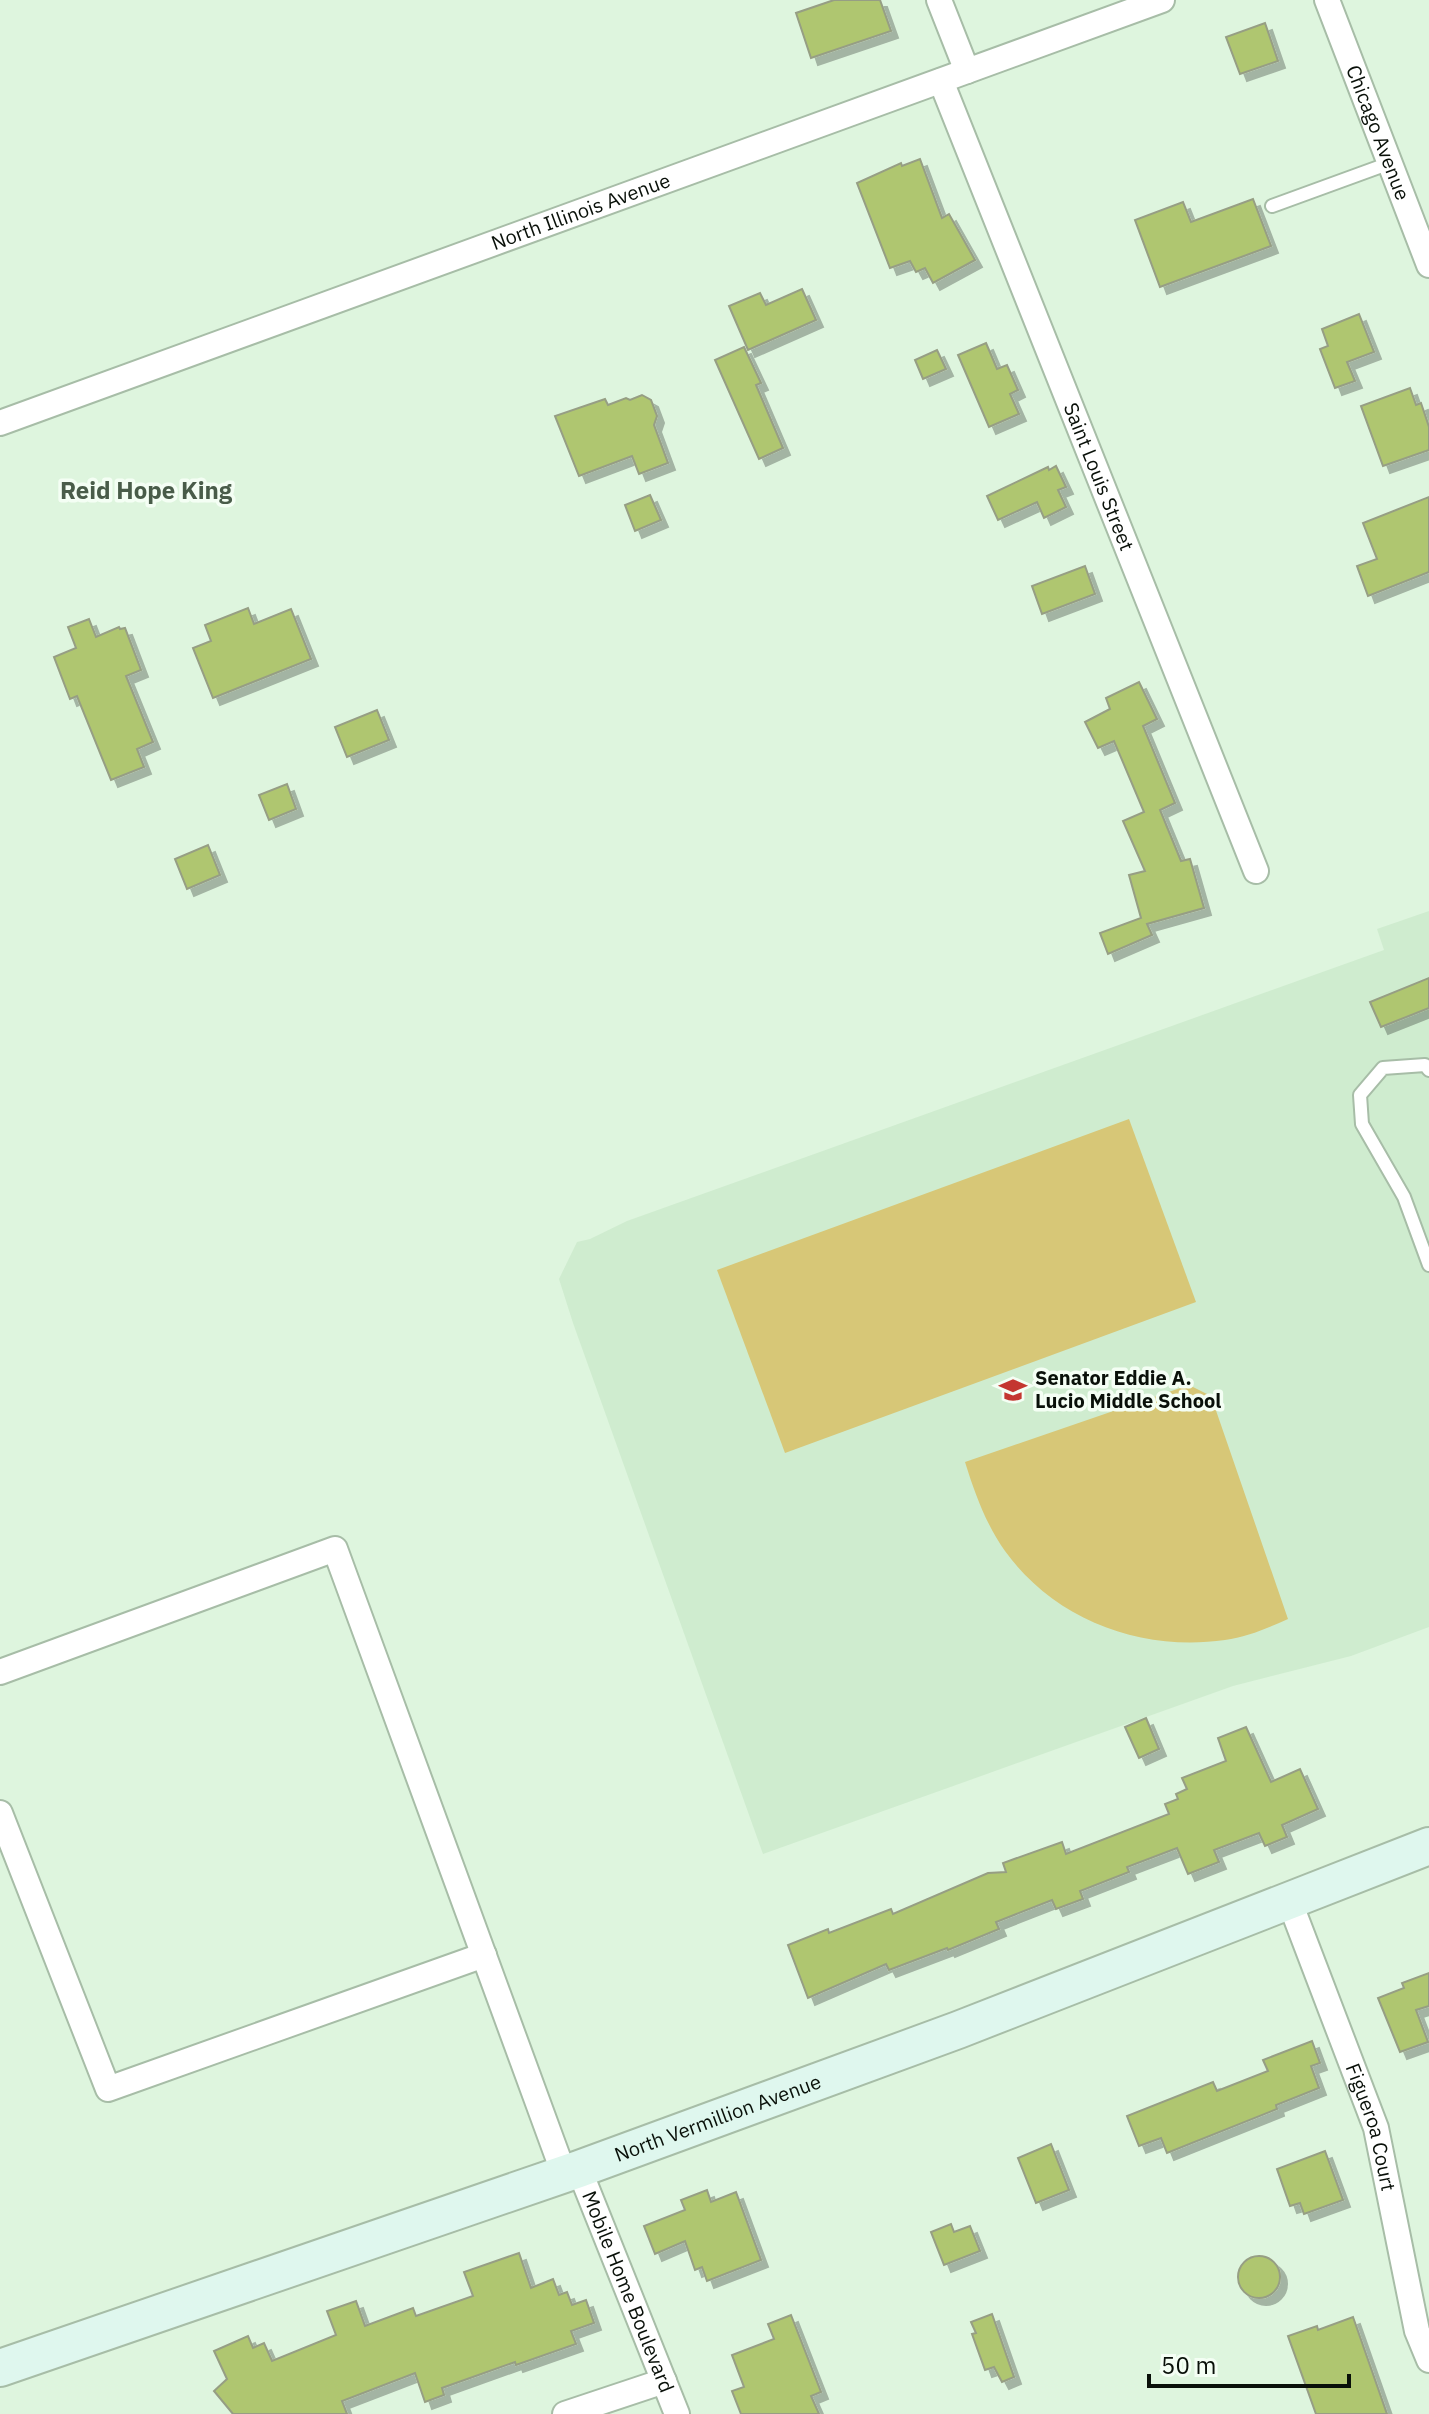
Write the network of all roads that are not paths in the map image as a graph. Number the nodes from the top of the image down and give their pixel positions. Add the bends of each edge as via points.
1 (939, 0) edge
2 (1162, 0) edge
3 (1327, 0) edge
4 (967, 71) junction
5 (941, 81) junction
6 (1390, 163) junction
7 (1272, 206) dead end
8 (1429, 265) edge
9 (0, 423) edge
10 (1256, 871) dead end
11 (1429, 1070) edge
12 (1429, 1265) edge
13 (0, 1672) edge
14 (0, 1813) edge
15 (1429, 1846) edge
16 (1289, 1900) junction
17 (484, 1955) junction
18 (571, 2171) junction
19 (1429, 2360) edge
20 (0, 2368) edge
21 (664, 2381) junction
22 (565, 2414) edge
23 (677, 2414) edge

1 - 4 street
2 - 4 street, North Illinois Avenue
3 - 6 street, Chicago Avenue
4 - 5 street, North Illinois Avenue
5 - 9 street, North Illinois Avenue
5 - 10 street, Saint Louis Street
6 - 7 lane
6 - 8 street, Chicago Avenue
11 - 12 lane via 1425,1065 1383,1068 1360,1095 1362,1124 1404,1197
13 - 17 street, Mobile Home Boulevard via 335,1549
14 - 17 street via 108,2089
15 - 16 street, North Vermillion Avenue
16 - 18 street, North Vermillion Avenue via 958,2030
16 - 19 street, Figueroa Court via 1376,2128 1417,2331
17 - 18 street, Mobile Home Boulevard
18 - 20 street, North Vermillion Avenue
18 - 21 street, Mobile Home Boulevard
21 - 22 street
21 - 23 street, Mobile Home Boulevard

